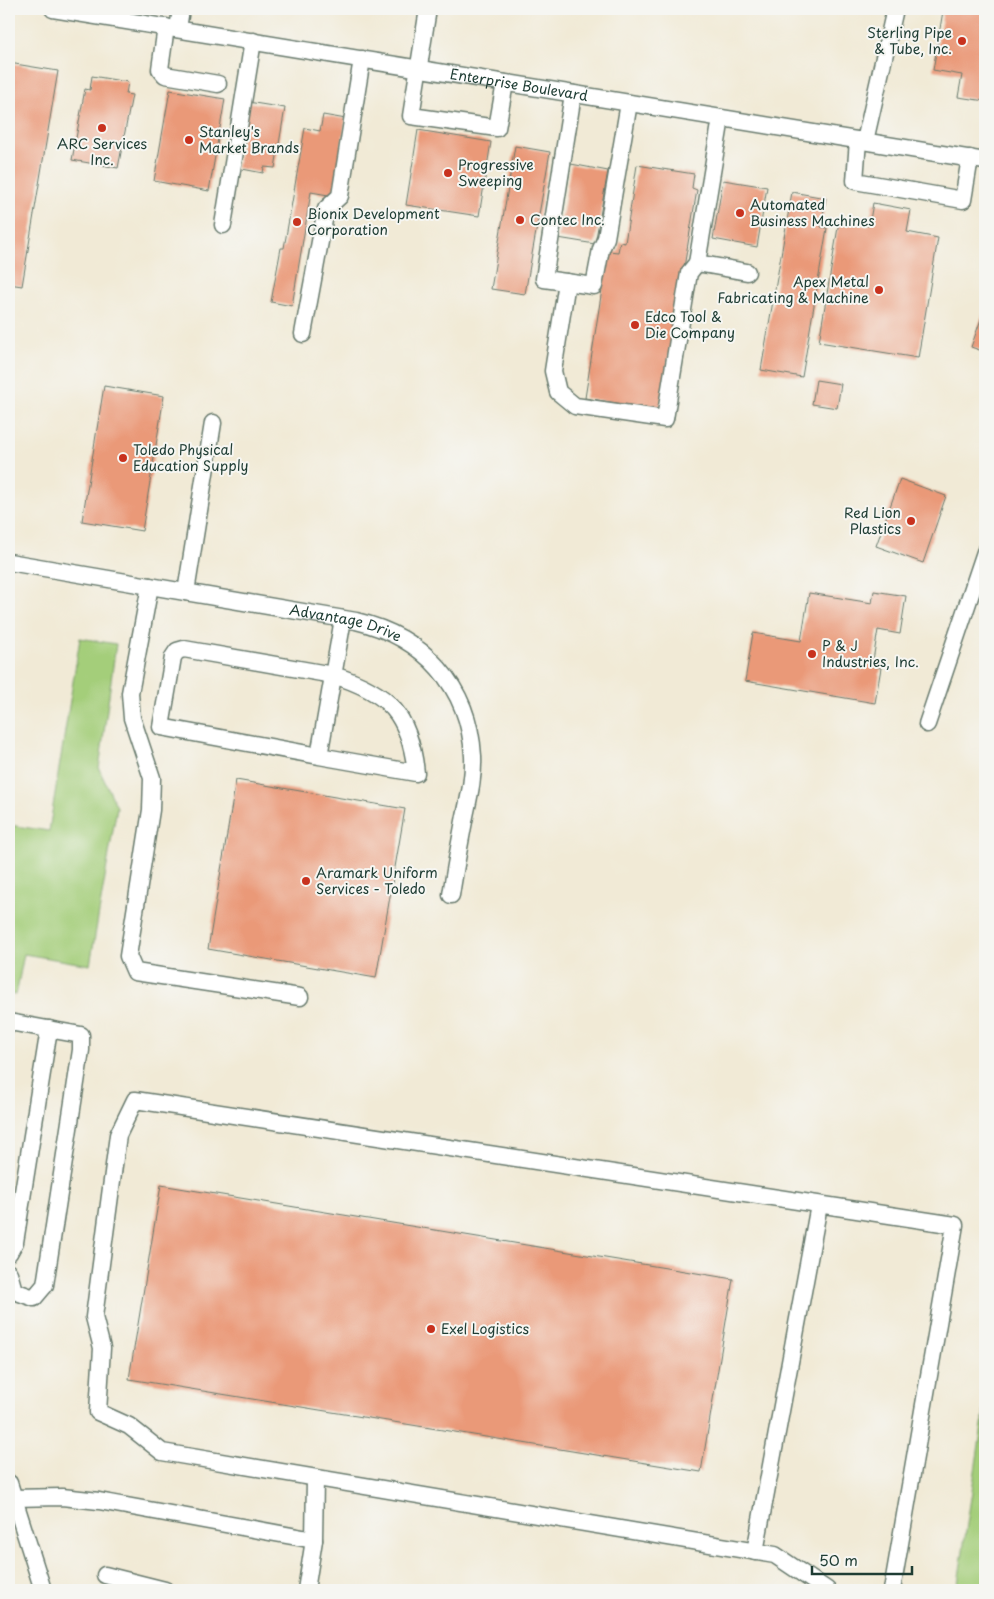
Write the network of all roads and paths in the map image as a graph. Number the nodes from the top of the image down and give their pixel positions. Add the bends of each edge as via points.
1 (53, 9) edge
2 (181, 9) edge
3 (428, 9) edge
4 (895, 9) edge
5 (172, 28) junction
6 (253, 41) junction
7 (362, 59) junction
8 (419, 68) junction
9 (505, 82) junction
10 (218, 84) dead end
11 (573, 94) junction
12 (629, 103) junction
13 (721, 118) junction
14 (862, 141) junction
15 (978, 160) edge
16 (223, 225) dead end
17 (697, 263) junction
18 (747, 272) dead end
19 (567, 282) junction
20 (303, 334) dead end
21 (212, 423) dead end
22 (985, 552) edge
23 (9, 562) edge
24 (150, 586) junction
25 (186, 592) junction
26 (343, 619) junction
27 (333, 675) junction
28 (927, 724) dead end
29 (162, 727) junction
30 (138, 735) junction
31 (318, 756) junction
32 (450, 895) dead end
33 (300, 997) dead end
34 (9, 1024) edge
35 (50, 1030) junction
36 (820, 1205) junction
37 (9, 1253) edge
38 (9, 1273) edge
39 (315, 1479) junction
40 (11, 1490) edge
41 (314, 1540) junction
42 (755, 1552) junction
43 (105, 1575) dead end
44 (43, 1590) edge
45 (165, 1590) edge
46 (306, 1590) edge
47 (827, 1590) edge
48 (892, 1590) edge

1 - 5 street, Enterprise Boulevard
2 - 5 street
3 - 8 street
4 - 14 street
5 - 6 street, Enterprise Boulevard
5 - 10 street via 160,69 165,75
6 - 7 street, Enterprise Boulevard
6 - 16 street
7 - 8 street, Enterprise Boulevard
7 - 20 street via 340,196 326,209
8 - 9 street, Enterprise Boulevard
8 - 9 street via 412,116 497,128
9 - 11 street, Enterprise Boulevard
11 - 12 street, Enterprise Boulevard
11 - 19 street via 544,279
12 - 13 street, Enterprise Boulevard
12 - 19 street via 606,238 594,286
13 - 14 street, Enterprise Boulevard
13 - 17 street
14 - 15 street, Enterprise Boulevard
14 - 15 street via 855,181 963,200
17 - 18 street
17 - 19 street via 689,273 665,419 575,406 558,392 553,371
21 - 25 street
22 - 28 street
23 - 24 street, Advantage Drive
24 - 25 street, Advantage Drive
24 - 30 street via 130,693 132,718
25 - 26 street, Advantage Drive
26 - 27 street
26 - 32 street, Advantage Drive via 370,624 411,644 430,658 457,694 473,757 472,779
27 - 29 street via 184,648 173,657
27 - 31 street
27 - 31 street via 377,694 398,712 409,734 416,773
29 - 30 street
29 - 31 street
30 - 33 street via 153,781 128,956 130,964 135,972
34 - 35 street
35 - 37 street via 15,1242
35 - 38 street via 81,1035 81,1050 45,1286 34,1298 14,1291
36 - 39 street via 135,1100 118,1135 94,1317 102,1348 98,1412 128,1426 162,1452
36 - 42 street
36 - 48 street via 955,1226
39 - 41 street
39 - 42 street
40 - 41 street via 99,1501
40 - 44 street
41 - 46 street
42 - 47 street via 775,1555
43 - 45 street

